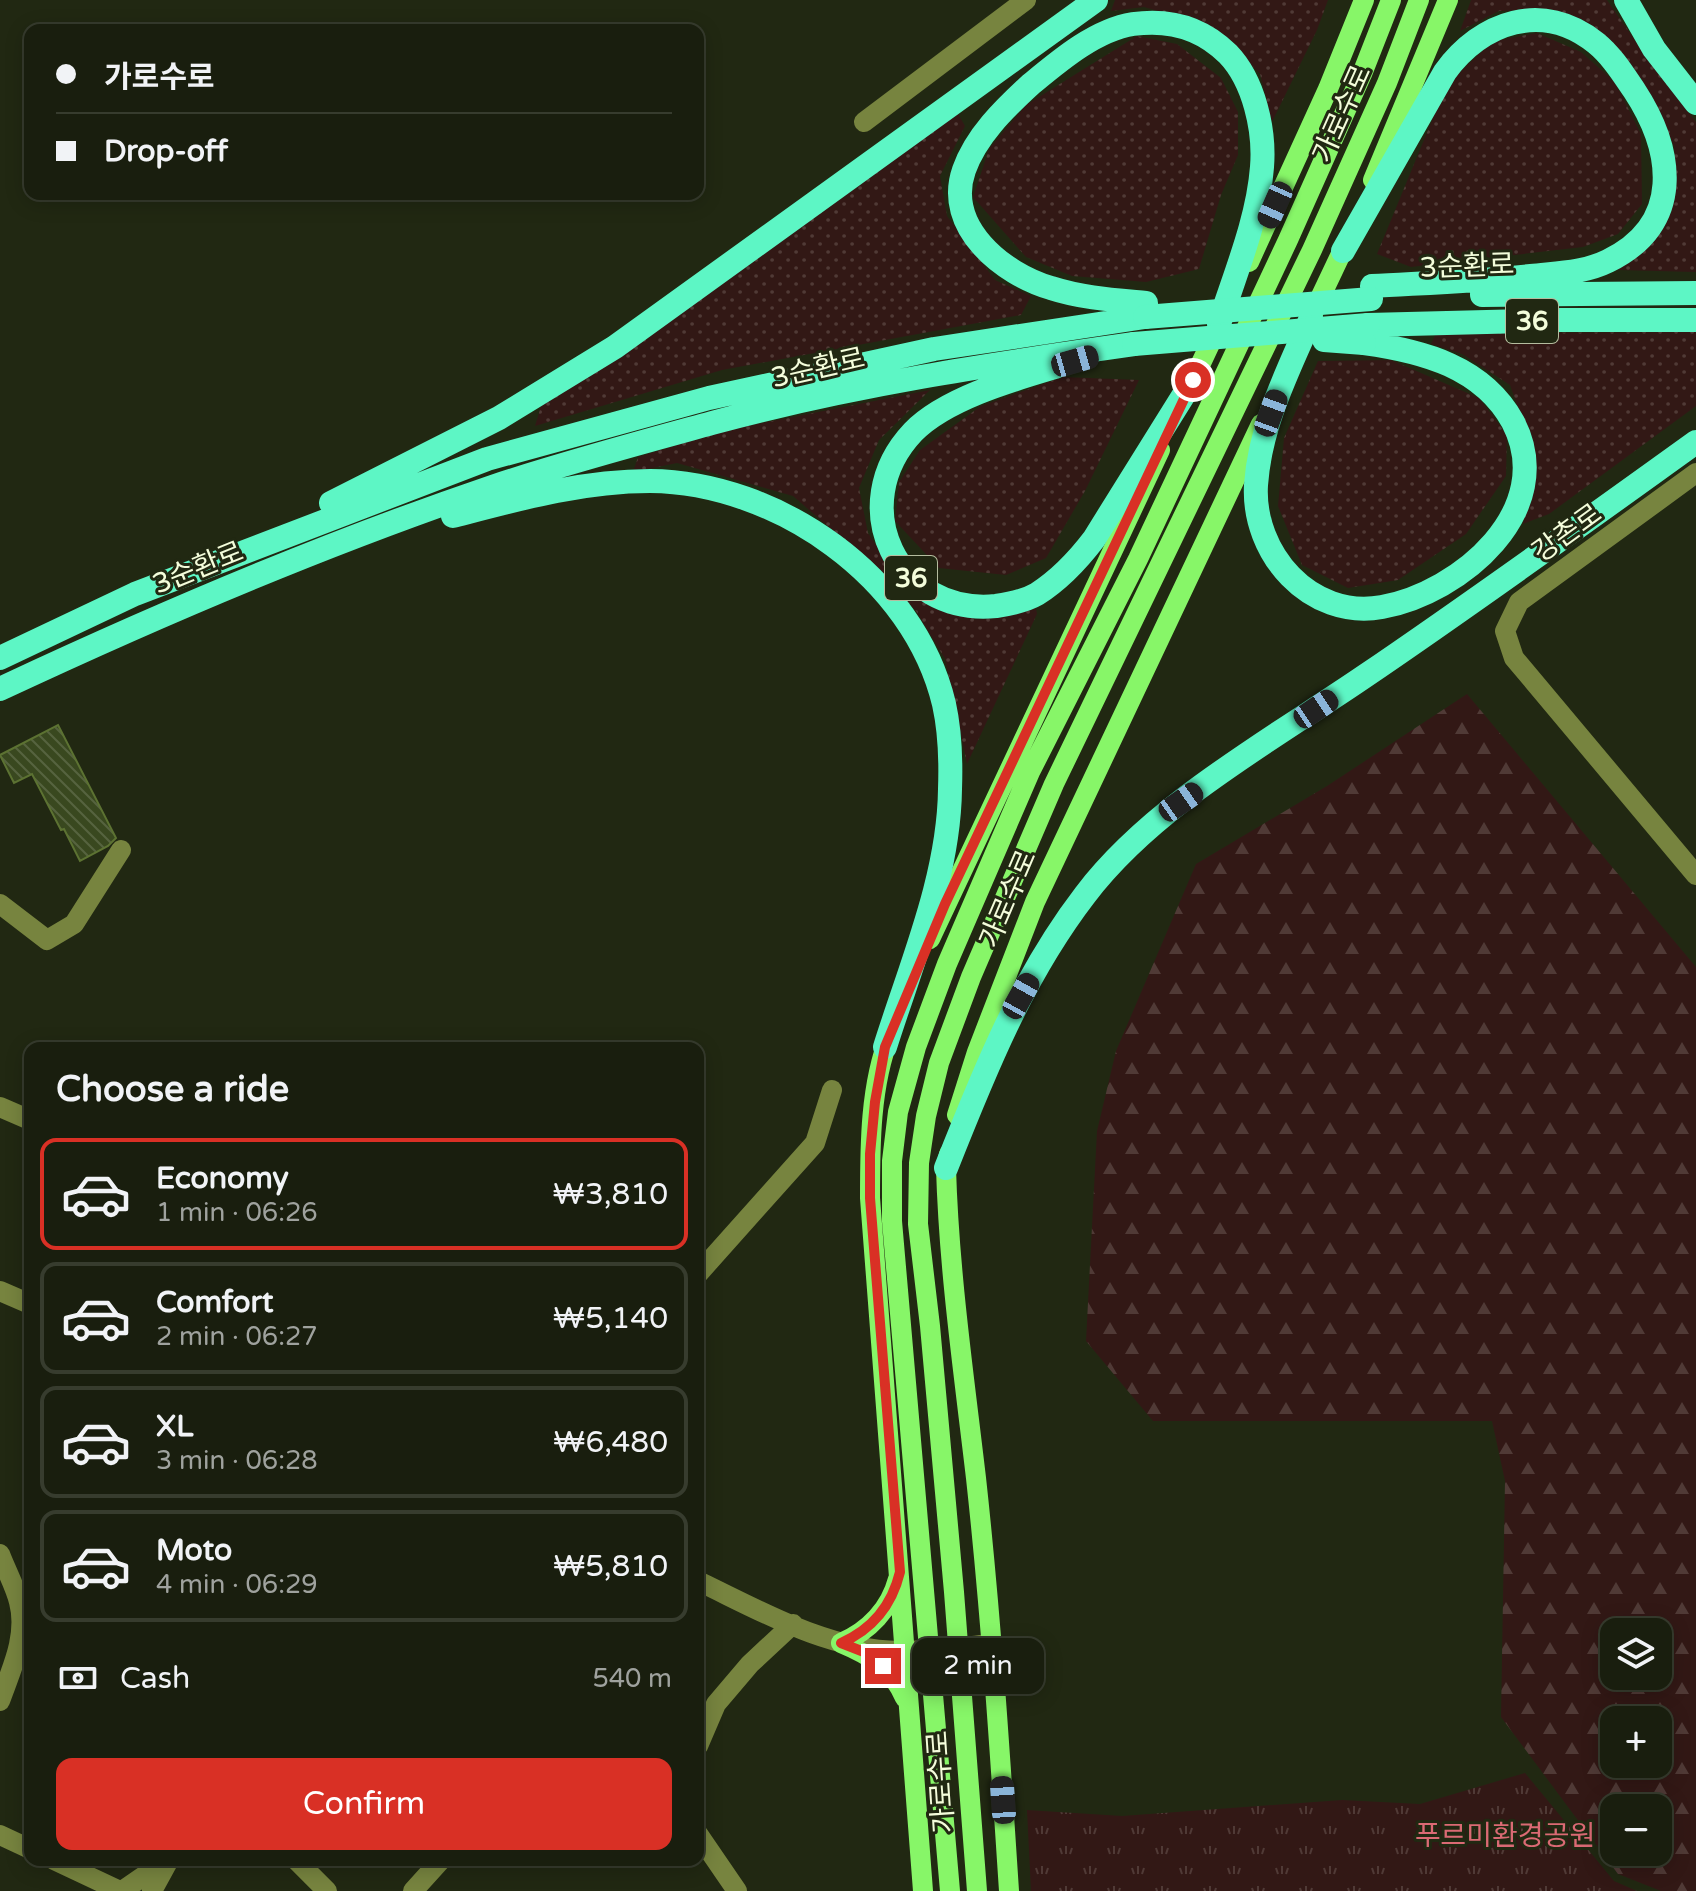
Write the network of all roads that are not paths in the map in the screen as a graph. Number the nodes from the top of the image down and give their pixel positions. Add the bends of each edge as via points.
1 (1026, 0) edge
2 (1096, 0) edge
3 (1364, 0) edge
4 (1391, 0) edge
5 (1419, 0) edge
6 (1448, 0) edge
7 (1626, 0) edge
8 (1696, 103) edge
9 (864, 122) dead end
10 (1343, 251) junction
11 (1372, 292) junction
12 (1696, 293) edge
13 (1146, 310) junction
14 (1297, 312) junction
15 (1252, 320) junction
16 (1696, 320) edge
17 (1219, 324) junction
18 (1366, 334) junction
19 (1134, 344) junction
20 (1193, 380) junction
21 (1696, 442) edge
22 (1696, 473) edge
23 (293, 561) junction
24 (215, 562) junction
25 (0, 658) edge
26 (0, 689) edge
27 (121, 850) dead end
28 (1696, 875) edge
29 (0, 904) edge
30 (885, 1047) junction
31 (832, 1090) dead end
32 (0, 1107) edge
33 (24, 1117) edge
34 (946, 1168) junction
35 (704, 1267) edge
36 (923, 1271) junction
37 (0, 1291) edge
38 (24, 1301) edge
39 (959, 1344) junction
40 (906, 1399) junction
41 (0, 1554) edge
42 (900, 1572) junction
43 (704, 1584) edge
44 (793, 1624) junction
45 (841, 1643) junction
46 (991, 1644) junction
47 (958, 1647) junction
48 (930, 1649) junction
49 (905, 1651) junction
50 (0, 1701) edge
51 (909, 1708) junction
52 (704, 1732) edge
53 (0, 1835) edge
54 (704, 1843) edge
55 (24, 1846) edge
56 (67, 1866) edge
57 (159, 1866) edge
58 (165, 1866) edge
59 (302, 1866) edge
60 (436, 1866) edge
61 (121, 1891) edge
62 (152, 1891) edge
63 (327, 1891) edge
64 (413, 1891) edge
65 (737, 1891) edge
66 (923, 1891) edge
67 (950, 1891) edge
68 (977, 1891) edge
69 (1009, 1891) edge

1 - 9 street
2 - 24 highway via 580,370 499,418
3 - 17 main road, 36
4 - 15 main road, 가로수로
5 - 14 main road, 가로수로
6 - 10 main road, 가로수로
7 - 8 highway via 1654,49
10 - 11 highway via 1445,72 1475,38 1506,22 1537,19 1584,34 1615,62 1653,124 1666,172 1656,217 1634,243 1607,262 1581,270
10 - 14 main road, 가로수로
11 - 12 highway, 3순환로
11 - 14 highway, 3순환로, bridge
13 - 15 highway, bridge
13 - 17 highway via 1050,288 1012,272 969,228 961,187 962,174 982,136 1055,65 1116,29 1165,23 1208,38 1233,59 1251,93 1261,135 1255,209
13 - 24 highway, 3순환로 via 709,398 487,459
14 - 15 highway, 3순환로, bridge
14 - 18 highway via 1256,485 1260,523 1280,567 1298,584 1342,605 1372,608 1430,590 1487,552 1513,516 1523,465 1514,425 1484,385 1468,373
14 - 34 main road, 가로수로 via 1035,902 977,1052
14 - 36 main road, 가로수로 via 1054,784 971,977 926,1116 919,1163
15 - 18 highway, bridge
15 - 19 highway, 3순환로 / 36, bridge
15 - 40 main road, 가로수로 via 1030,772 916,1047 898,1112 892,1161
16 - 18 highway, 3순환로 / 36 via 1561,320
17 - 20 main road, 36
19 - 20 highway, 36 via 997,386 939,412 913,432 890,467 881,508 887,546 910,577 936,596 976,607 1036,595 1094,539
19 - 23 highway, 3순환로 via 937,372 715,422 492,487
20 - 30 main road, 가로수로 via 945,904
21 - 34 highway via 1181,802 1113,863 1061,928 1028,983 982,1076
22 - 28 street, 강촌로 via 1519,602 1505,631 1514,658
23 - 26 highway, 3순환로
23 - 30 highway via 551,491 651,481 763,505 845,553 882,590 923,649 943,702 949,750 943,853
24 - 25 highway, 3순환로
27 - 29 street via 74,924 47,940
30 - 42 main road, 가로수로 via 875,1102 870,1198
31 - 35 street via 815,1143
32 - 33 street
34 - 36 main road
34 - 39 main road, 가로수로
36 - 39 main road
36 - 47 main road, 가로수로
37 - 38 street
39 - 46 main road, 가로수로
40 - 42 main road, 가로수로
40 - 48 main road, 가로수로
41 - 50 street via 20,1603 22,1627
42 - 45 main road via 882,1613
42 - 49 main road, 가로수로
43 - 44 street
44 - 45 street
44 - 52 street via 716,1704
45 - 49 street
45 - 51 main road via 883,1666
46 - 47 street
46 - 69 main road, 가로수로
47 - 48 street
47 - 68 main road, 가로수로
48 - 49 street
48 - 67 main road, 가로수로
49 - 51 main road, 가로수로
51 - 66 main road, 가로수로
53 - 55 street
54 - 65 street
56 - 61 street
57 - 61 street
58 - 62 street
59 - 63 street
60 - 64 street

